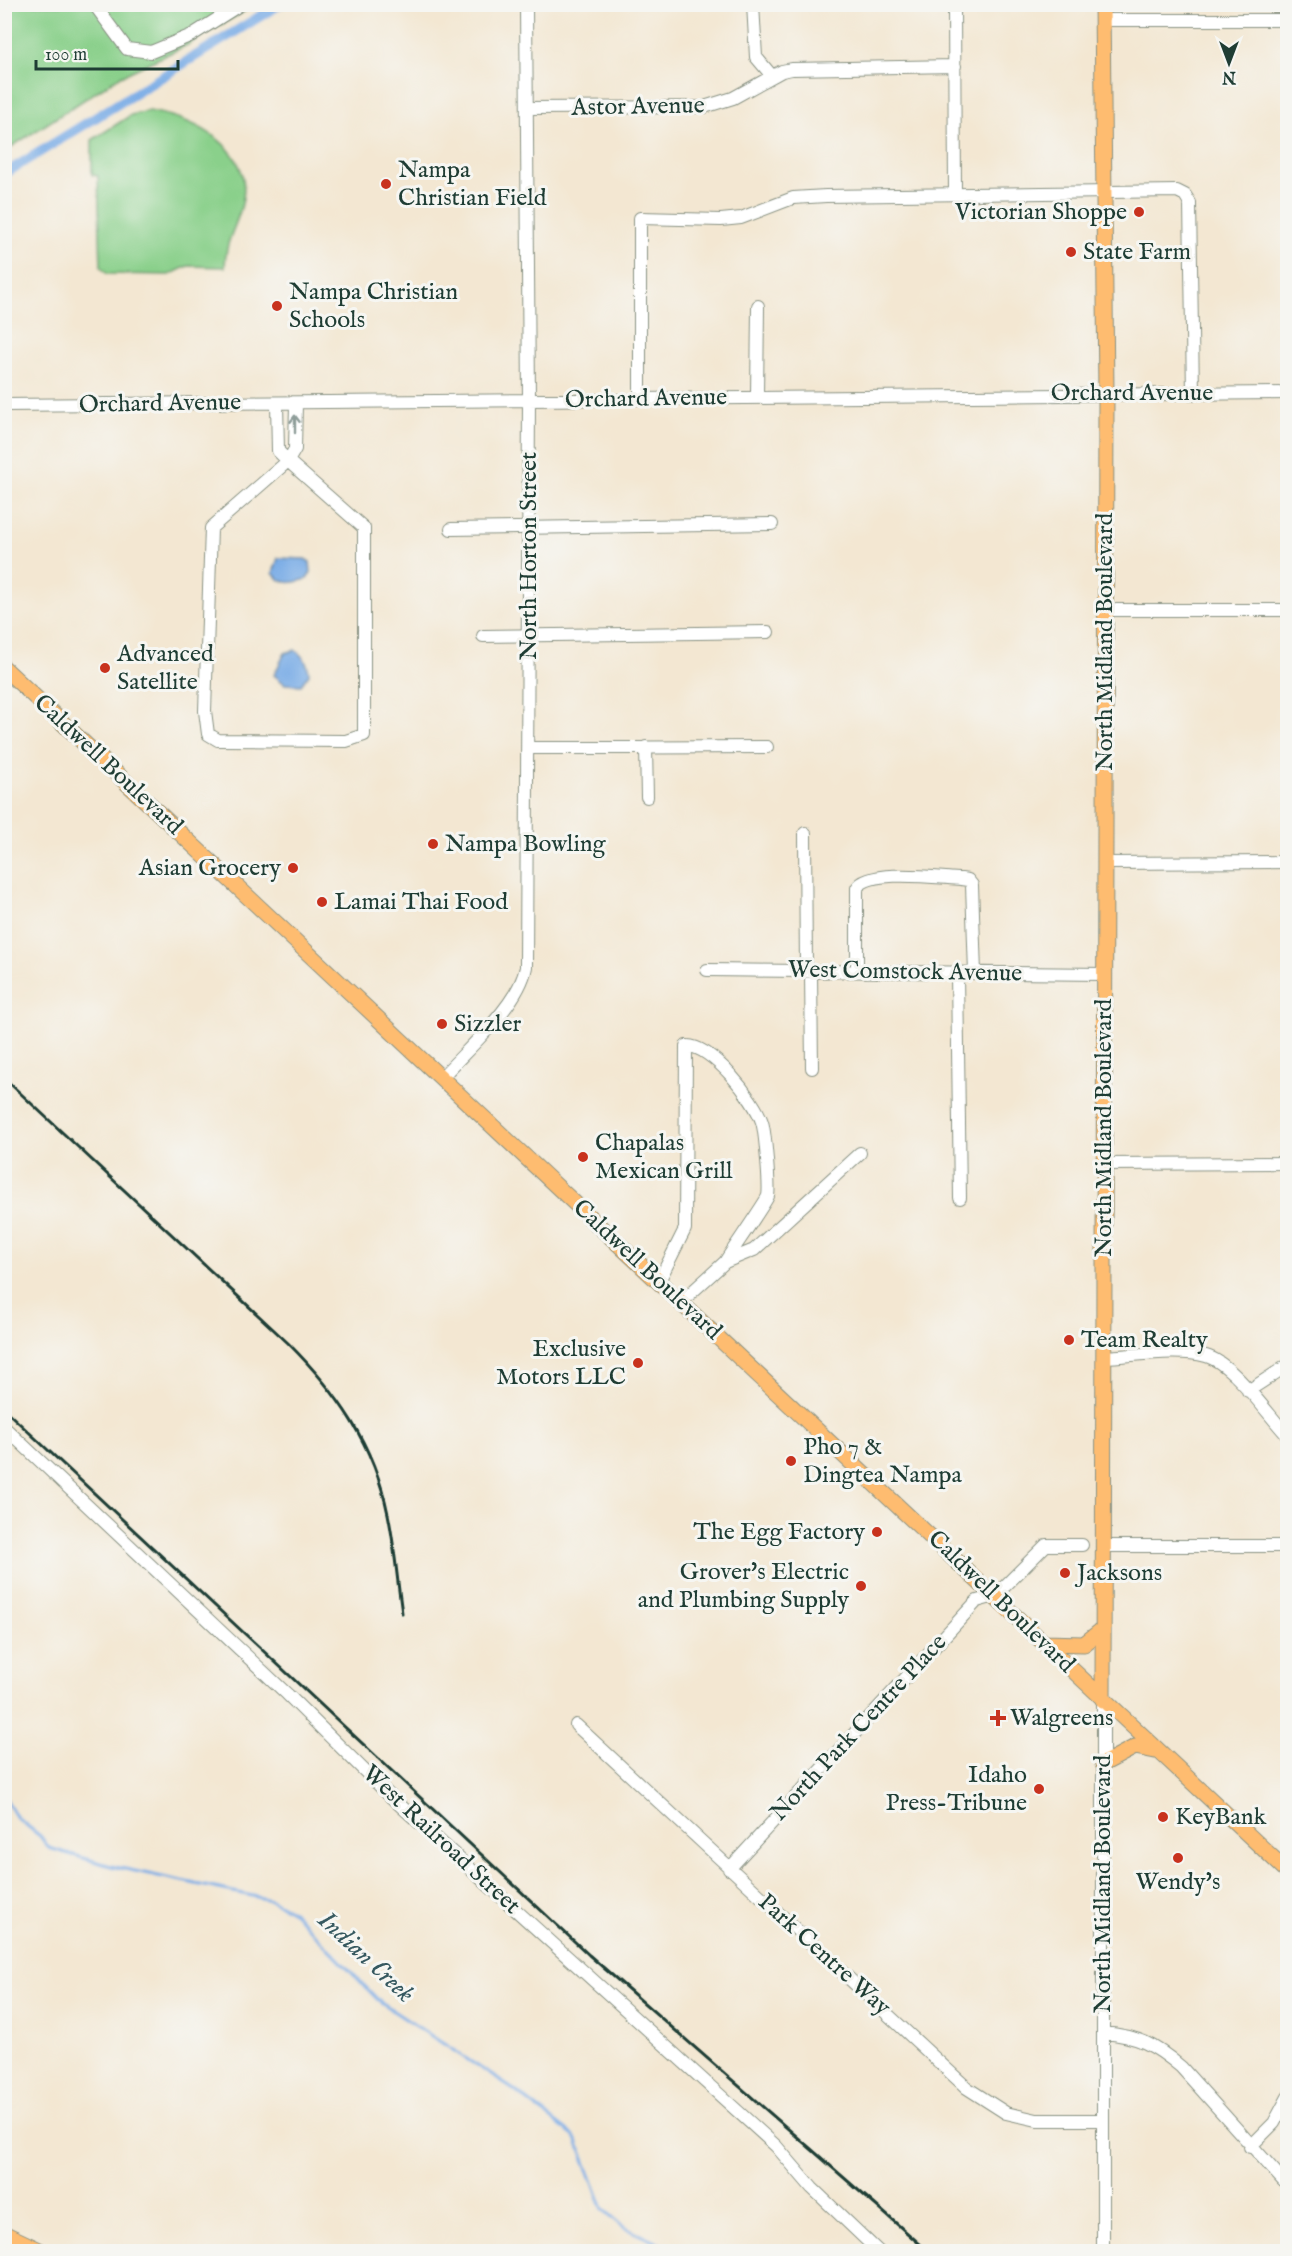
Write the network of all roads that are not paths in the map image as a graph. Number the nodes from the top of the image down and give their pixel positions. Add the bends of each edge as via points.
1 (94, 4) edge
2 (241, 4) edge
3 (526, 4) edge
4 (753, 4) edge
5 (954, 4) edge
6 (1102, 12) edge
7 (1287, 20) edge
8 (955, 66) junction
9 (772, 76) junction
10 (527, 108) junction
11 (1104, 192) junction
12 (955, 194) junction
13 (758, 306) dead end
14 (1106, 393) junction
15 (1192, 393) junction
16 (1287, 393) edge
17 (757, 397) junction
18 (640, 399) junction
19 (529, 400) junction
20 (277, 403) junction
21 (296, 403) junction
22 (4, 405) edge
23 (288, 461) junction
24 (772, 524) dead end
25 (529, 526) junction
26 (451, 529) dead end
27 (1104, 610) junction
28 (1287, 610) edge
29 (768, 632) dead end
30 (483, 636) dead end
31 (529, 636) junction
32 (4, 668) edge
33 (646, 747) junction
34 (767, 747) dead end
35 (529, 748) junction
36 (647, 798) dead end
37 (805, 833) dead end
38 (1287, 862) edge
39 (1105, 863) junction
40 (707, 970) dead end
41 (808, 971) junction
42 (857, 972) junction
43 (957, 973) junction
44 (975, 973) junction
45 (1104, 974) junction
46 (812, 1068) dead end
47 (441, 1077) junction
48 (860, 1153) dead end
49 (1287, 1163) edge
50 (1103, 1164) junction
51 (960, 1198) dead end
52 (725, 1262) junction
53 (658, 1281) junction
54 (681, 1302) junction
55 (1104, 1357) junction
56 (1287, 1365) edge
57 (1248, 1391) junction
58 (4, 1427) edge
59 (1287, 1436) edge
60 (1082, 1545) dead end
61 (1103, 1546) junction
62 (1287, 1546) edge
63 (995, 1596) junction
64 (1103, 1629) junction
65 (1044, 1643) junction
66 (1103, 1700) junction
67 (576, 1725) dead end
68 (1156, 1752) junction
69 (1103, 1764) junction
70 (729, 1869) junction
71 (1287, 1872) edge
72 (1103, 2033) junction
73 (1287, 2097) edge
74 (1102, 2120) junction
75 (1250, 2146) junction
76 (1287, 2186) edge
77 (4, 2235) edge
78 (40, 2252) edge
79 (879, 2252) edge
80 (1103, 2252) edge

1 - 2 street via 127,49 151,52 192,35
3 - 10 street, North Horton Street
4 - 9 street via 756,57
5 - 8 street
6 - 7 street
6 - 11 main road, North Midland Boulevard
8 - 9 street, Astor Avenue via 801,68
8 - 12 street
9 - 10 street, Astor Avenue via 734,98 704,107
10 - 19 street, North Horton Street
11 - 12 street
11 - 14 main road, North Midland Boulevard
11 - 15 street via 1177,191 1190,203
12 - 18 street via 793,198 741,218 640,218
13 - 17 street
14 - 15 street, Orchard Avenue
14 - 17 street, Orchard Avenue
14 - 27 main road, North Midland Boulevard
15 - 16 street, Orchard Avenue
17 - 18 street, Orchard Avenue
18 - 19 street, Orchard Avenue
19 - 21 street, Orchard Avenue
19 - 25 street, North Horton Street
20 - 21 street, Orchard Avenue
20 - 22 street, Orchard Avenue
20 - 23 street via 278,451
23 -> 21 street via 295,449
23 - 23 street via 364,528 364,735 346,741 218,740 208,734 205,711 211,528
24 - 25 street
25 - 26 street
25 - 31 street, North Horton Street
27 - 28 street
27 - 39 main road, North Midland Boulevard
29 - 31 street
30 - 31 street
31 - 35 street, North Horton Street
32 - 47 main road, Caldwell Boulevard
33 - 34 street
33 - 35 street
33 - 36 street
35 - 47 street, North Horton Street via 525,974 511,1000
37 - 41 street
38 - 39 street
39 - 45 main road, North Midland Boulevard
40 - 41 street, West Comstock Avenue
41 - 42 street, West Comstock Avenue
41 - 46 street
42 - 43 street, West Comstock Avenue
42 - 44 street via 857,888 869,878 890,876 968,880 972,885
43 - 44 street, West Comstock Avenue
43 - 51 street
44 - 45 street, West Comstock Avenue
45 - 50 main road, North Midland Boulevard
47 - 53 main road, Caldwell Boulevard
48 - 52 street via 754,1250
49 - 50 street
50 - 55 main road, North Midland Boulevard
52 - 53 street via 768,1197 763,1124 749,1097 713,1058 694,1046 686,1046 684,1229
52 - 54 street
53 - 54 main road, Caldwell Boulevard
54 - 63 main road, Caldwell Boulevard
55 - 57 street via 1188,1353 1208,1356 1226,1367
55 - 61 main road, North Midland Boulevard
56 - 57 street
57 - 59 street
58 - 79 street, West Railroad Street via 391,1797 776,2146
60 - 63 street, North Park Centre Place via 1046,1545
61 - 62 street
61 - 64 main road, North Midland Boulevard
63 - 65 main road, Caldwell Boulevard
63 - 70 street, North Park Centre Place via 977,1601
64 - 65 main road via 1084,1644
64 - 66 main road, North Midland Boulevard
65 - 66 main road, Caldwell Boulevard
66 - 68 main road, Caldwell Boulevard
66 - 69 street, North Midland Boulevard
67 - 70 street, Park Centre Way
68 - 69 main road via 1135,1747
68 - 71 main road, Caldwell Boulevard
69 - 72 street, North Midland Boulevard
70 - 74 street, Park Centre Way via 967,2088 1006,2113 1037,2120
72 - 74 street, North Midland Boulevard
72 - 75 street via 1144,2040 1165,2053
73 - 75 street via 1274,2123
74 - 80 street, North Midland Boulevard
75 - 76 street
77 - 78 highway

